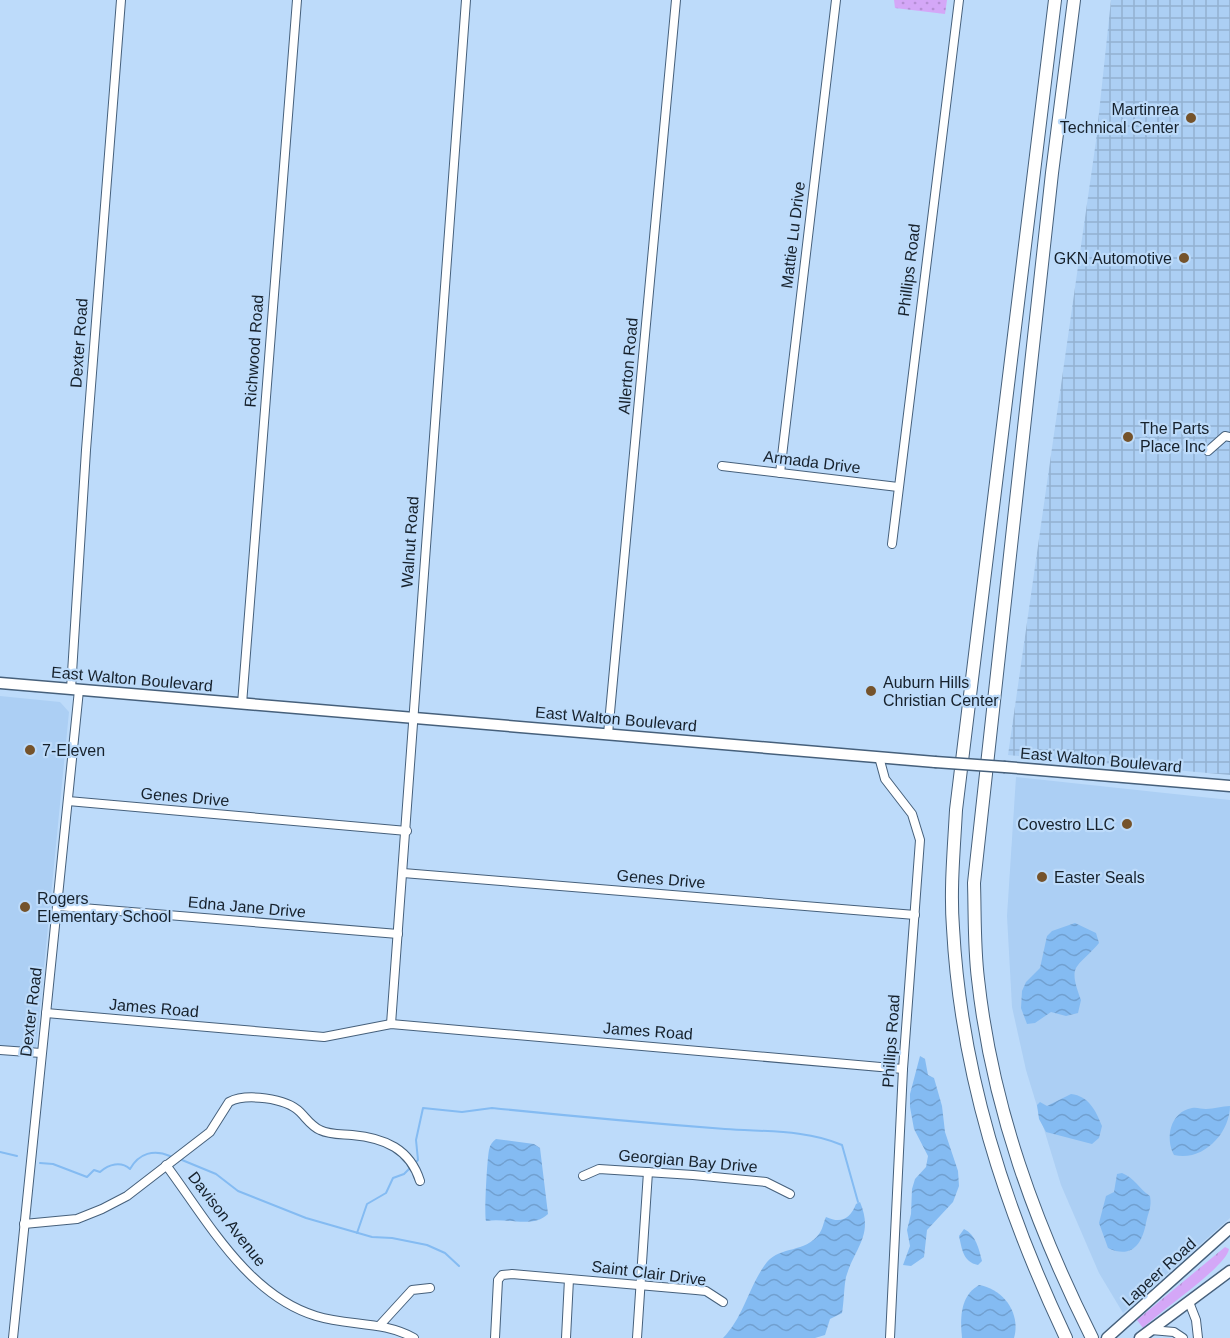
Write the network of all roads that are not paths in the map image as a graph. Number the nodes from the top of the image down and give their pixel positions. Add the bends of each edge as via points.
1 (121, 0) edge
2 (297, 0) edge
3 (466, 0) edge
4 (676, 0) edge
5 (836, 0) edge
6 (959, 0) edge
7 (1055, 0) edge
8 (1074, 0) edge
9 (1230, 437) edge
10 (1208, 451) dead end
11 (722, 466) dead end
12 (780, 473) junction
13 (898, 487) junction
14 (892, 544) dead end
15 (0, 683) edge
16 (75, 689) junction
17 (242, 704) junction
18 (412, 717) junction
19 (608, 734) junction
20 (879, 757) junction
21 (1230, 786) edge
22 (68, 801) junction
23 (407, 831) junction
24 (403, 873) junction
25 (58, 906) junction
26 (915, 915) junction
27 (398, 934) junction
28 (46, 1013) junction
29 (391, 1024) junction
30 (0, 1050) edge
31 (41, 1053) junction
32 (903, 1069) junction
33 (166, 1165) junction
34 (648, 1172) junction
35 (583, 1176) dead end
36 (420, 1180) dead end
37 (790, 1194) dead end
38 (24, 1224) junction
39 (1228, 1233) edge
40 (1230, 1271) edge
41 (569, 1279) junction
42 (641, 1285) junction
43 (430, 1288) dead end
44 (723, 1302) dead end
45 (1189, 1302) junction
46 (380, 1325) junction
47 (1151, 1330) junction
48 (1090, 1333) edge
49 (13, 1338) edge
50 (414, 1338) edge
51 (495, 1338) edge
52 (566, 1338) edge
53 (637, 1338) edge
54 (890, 1338) edge
55 (1066, 1338) edge
56 (1107, 1338) edge
57 (1140, 1338) edge
58 (1183, 1338) edge
59 (1197, 1338) edge

1 - 16 street, Dexter Road via 87,438
2 - 17 street, Richwood Road
3 - 18 street, Walnut Road
4 - 19 street, Allerton Road
5 - 12 street, Mattie Lu Drive
6 - 13 street, Phillips Road
7 - 55 highway via 957,810 952,927 966,1046 988,1142 1019,1231
8 - 48 highway via 974,883 978,978 996,1089 1029,1198
9 - 10 street via 1225,436
11 - 12 street, Armada Drive
12 - 13 street, Armada Drive
13 - 14 street, Phillips Road
15 - 16 main road, East Walton Boulevard
16 - 17 main road, East Walton Boulevard
16 - 22 street, Dexter Road
17 - 18 main road, East Walton Boulevard
18 - 19 main road, East Walton Boulevard
18 - 23 street, Walnut Road
19 - 20 main road, East Walton Boulevard
20 - 21 main road, East Walton Boulevard, bridge
20 - 26 street, Phillips Road via 885,779 912,814 920,840
22 - 23 street, Genes Drive
22 - 25 street, Dexter Road
23 - 24 street, Walnut Road
24 - 26 street, Genes Drive
24 - 27 street, Walnut Road
25 - 27 street, Edna Jane Drive
25 - 28 street, Dexter Road
26 - 32 street, Phillips Road
27 - 29 street, Walnut Road
28 - 29 street, James Road via 330,1036
28 - 31 street, Dexter Road
29 - 32 street, James Road
30 - 31 street
31 - 38 street, Dexter Road
32 - 54 street, Phillips Road
33 - 36 street via 210,1132 229,1102 242,1098 285,1103 320,1130 387,1143 414,1163
33 - 38 street, Davison Avenue via 127,1196 102,1209 77,1219
33 - 46 street, Davison Avenue via 240,1263 275,1295 293,1307 332,1320
34 - 35 street, Georgian Bay Drive via 599,1169
34 - 37 street, Georgian Bay Drive via 766,1182
34 - 42 street
38 - 49 street, Dexter Road
39 - 56 main road, Lapeer Road
40 - 45 main road
41 - 42 street, Saint Clair Drive
41 - 51 street, Saint Clair Drive via 502,1275 498,1280
41 - 52 street
42 - 44 street, Saint Clair Drive via 706,1292
42 - 53 street
43 - 46 street via 412,1290
45 - 47 main road
45 - 59 street
46 - 50 street, Davison Avenue
47 - 57 main road
47 - 58 street via 1174,1332

